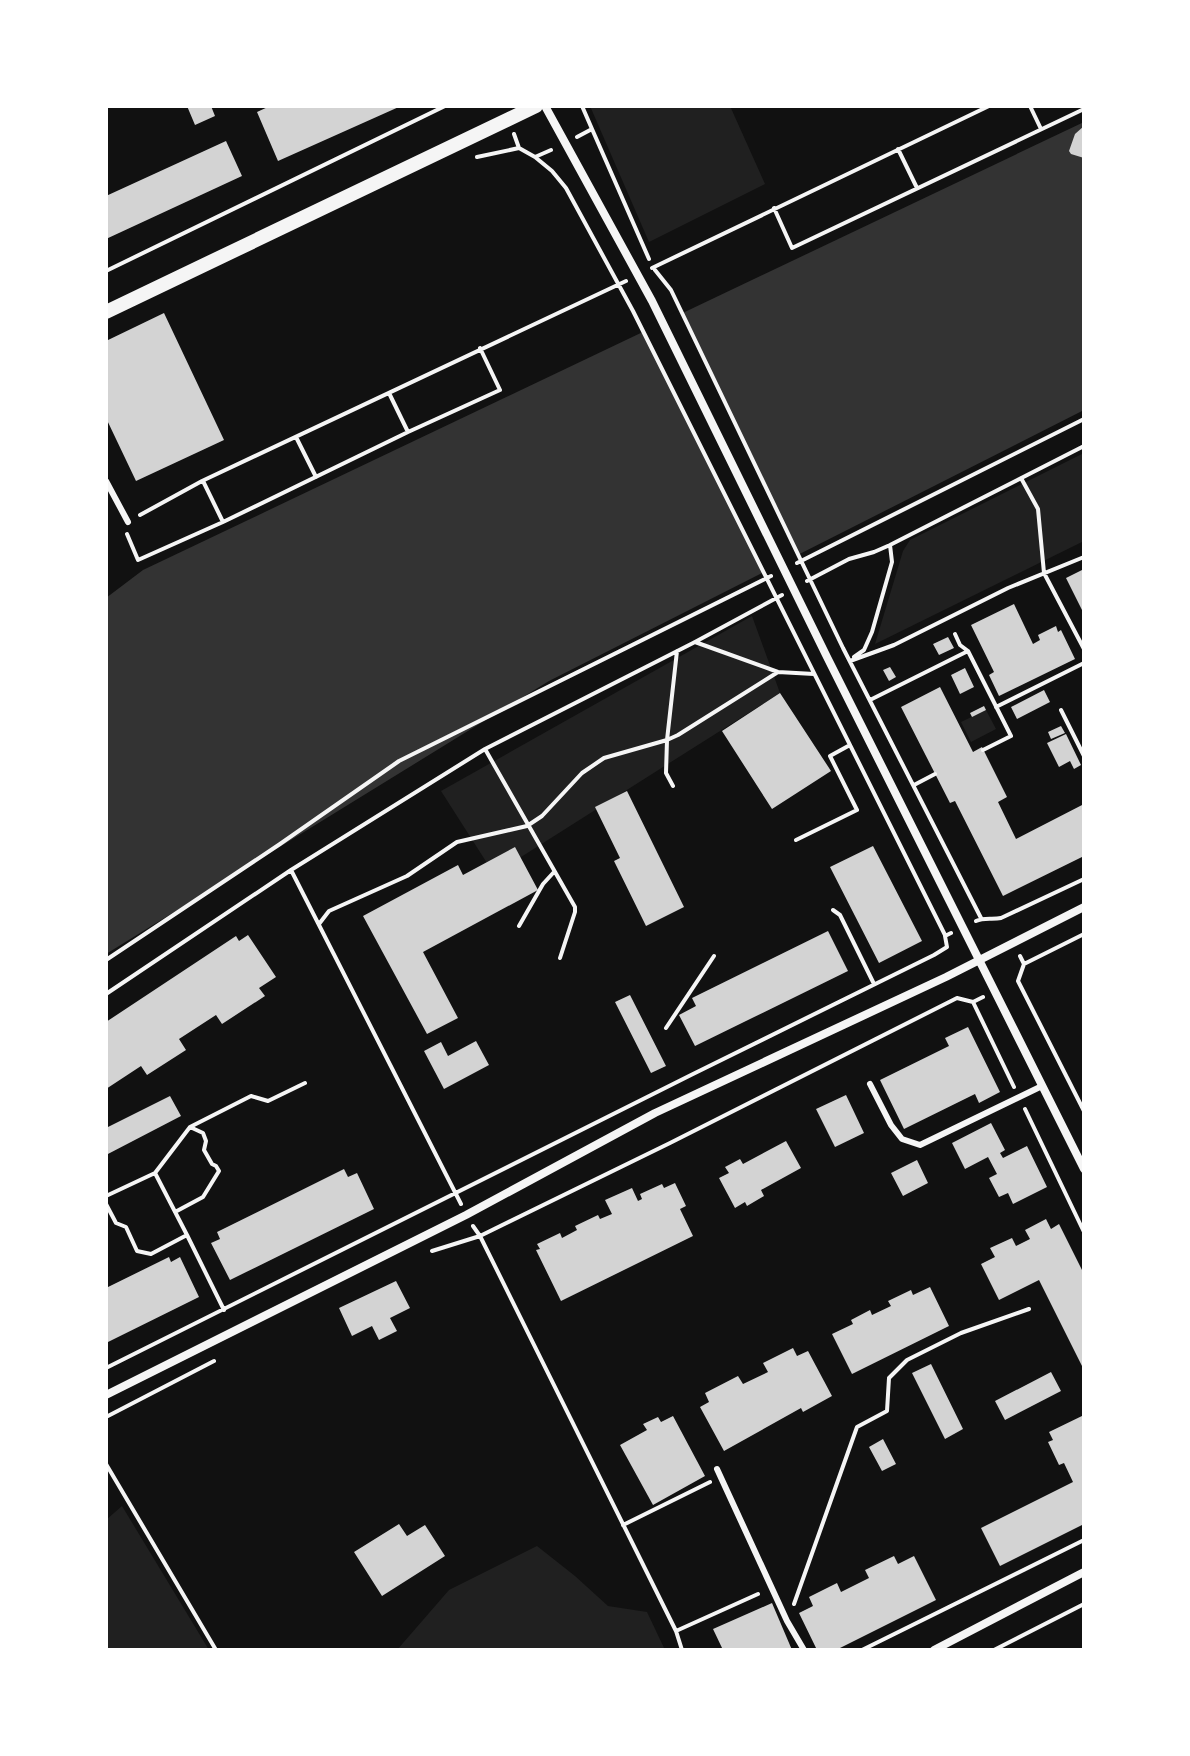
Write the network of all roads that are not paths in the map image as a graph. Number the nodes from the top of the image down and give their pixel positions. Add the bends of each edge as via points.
1 (536, 106) edge
2 (545, 106) edge
3 (106, 312) edge
4 (106, 481) edge
5 (126, 525) road end
6 (1084, 907) edge
7 (979, 959) junction
8 (870, 1084) dead end
9 (1042, 1086) junction
10 (1084, 1169) edge
11 (106, 1395) edge
12 (717, 1469) dead end
13 (1084, 1572) edge
14 (804, 1650) edge
15 (934, 1650) edge

1 - 3 street
2 - 7 street via 652,301
4 - 5 lane
6 - 7 street
7 - 9 street
7 - 11 street via 667,1107 466,1215
8 - 9 lane via 902,1139 920,1145
9 - 10 street
12 - 14 lane
13 - 15 street

